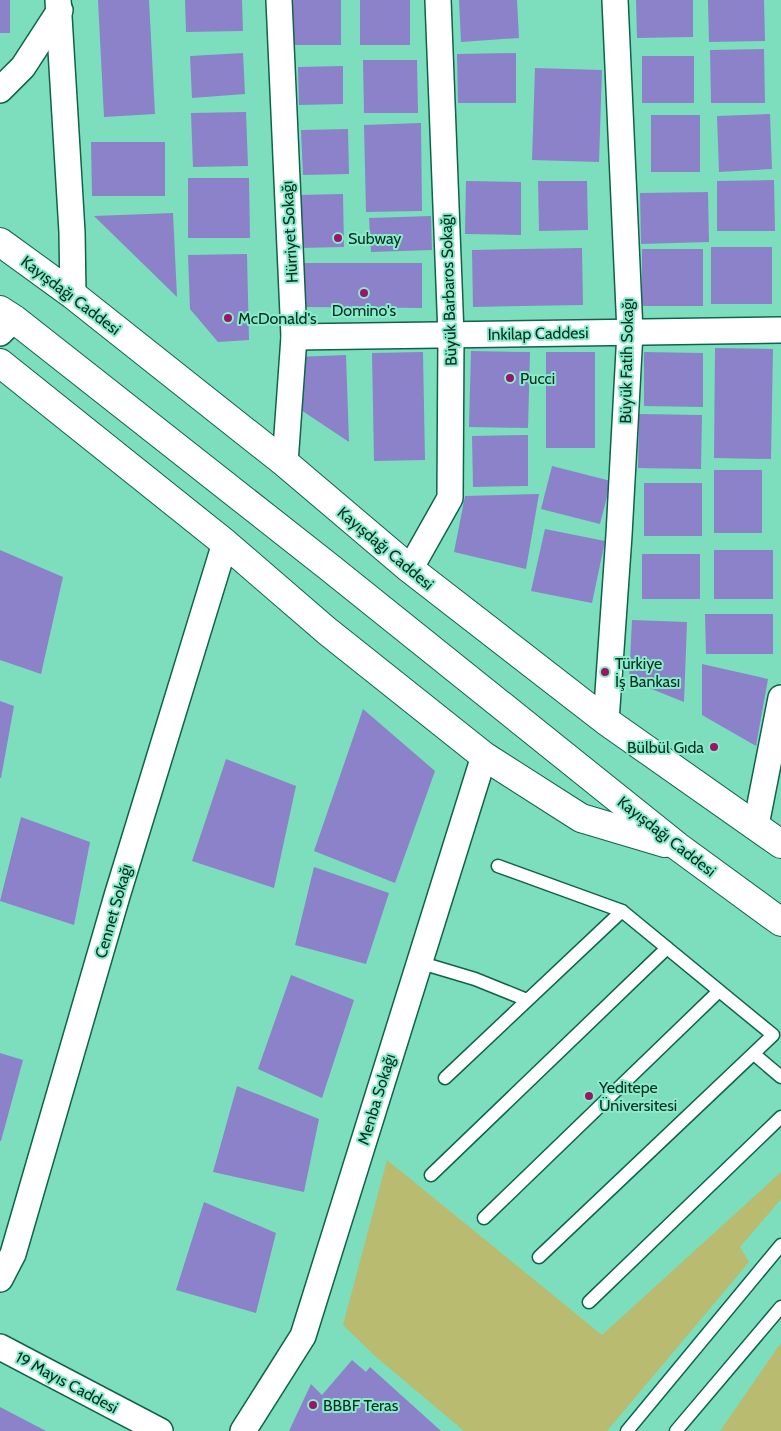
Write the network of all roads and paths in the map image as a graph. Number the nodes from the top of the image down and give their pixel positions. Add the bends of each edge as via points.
1 (279, 0) edge
2 (438, 0) edge
3 (616, 0) edge
4 (59, 5) edge
5 (0, 90) edge
6 (0, 242) edge
7 (73, 295) junction
8 (5, 320) edge
9 (781, 330) edge
10 (630, 332) junction
11 (451, 335) junction
12 (294, 337) junction
13 (0, 363) edge
14 (285, 463) junction
15 (225, 543) junction
16 (410, 569) junction
17 (781, 698) edge
18 (606, 721) junction
19 (484, 756) junction
20 (756, 825) junction
21 (781, 844) edge
22 (677, 846) junction
23 (498, 866) dead end
24 (622, 911) junction
25 (781, 922) edge
26 (667, 948) junction
27 (418, 962) junction
28 (719, 990) junction
29 (527, 1000) junction
30 (754, 1054) junction
31 (445, 1078) dead end
32 (781, 1078) edge
33 (781, 1117) edge
34 (431, 1175) dead end
35 (484, 1218) dead end
36 (781, 1245) edge
37 (539, 1257) dead end
38 (0, 1279) edge
39 (589, 1302) dead end
40 (781, 1307) edge
41 (0, 1347) edge
42 (160, 1431) edge
43 (243, 1431) edge
44 (627, 1431) edge
45 (676, 1431) edge

1 - 12 street, Hürriyet Sokağı
2 - 11 street, Büyük Barbaros Sokağı
3 - 10 street, Büyük Fatih Sokağı
4 - 5 street via 23,67
4 - 7 street
6 - 7 main road, Kayışdağı Caddesi
7 - 14 main road, Kayışdağı Caddesi
8 - 22 main road, Kayışdağı Caddesi via 322,560
9 - 10 street, Inkilap Caddesi
10 - 11 street, Inkilap Caddesi
10 - 18 street, Büyük Fatih Sokağı
11 - 12 street, Inkilap Caddesi
11 - 16 street, Büyük Barbaros Sokağı via 450,498
12 - 14 street, Hürriyet Sokağı
13 - 15 main road
14 - 16 main road, Kayışdağı Caddesi
15 - 19 main road via 327,631
15 - 38 street, Cennet Sokağı via 117,896 13,1254
16 - 18 main road, Kayışdağı Caddesi
17 - 20 street
18 - 20 main road, Kayışdağı Caddesi
19 - 22 main road via 581,818
19 - 27 street, Menba Sokağı
20 - 21 main road, Kayışdağı Caddesi
22 - 25 main road, Kayışdağı Caddesi
23 - 24 lane
24 - 26 lane
24 - 29 lane
26 - 28 lane
26 - 34 lane
27 - 29 lane via 475,979
27 - 43 street, Menba Sokağı via 302,1336
28 - 30 lane via 773,1035
28 - 35 lane
29 - 31 lane
30 - 32 lane
30 - 37 lane
33 - 39 lane
36 - 44 lane
40 - 45 lane
41 - 42 street, 19 Mayıs Caddesi

